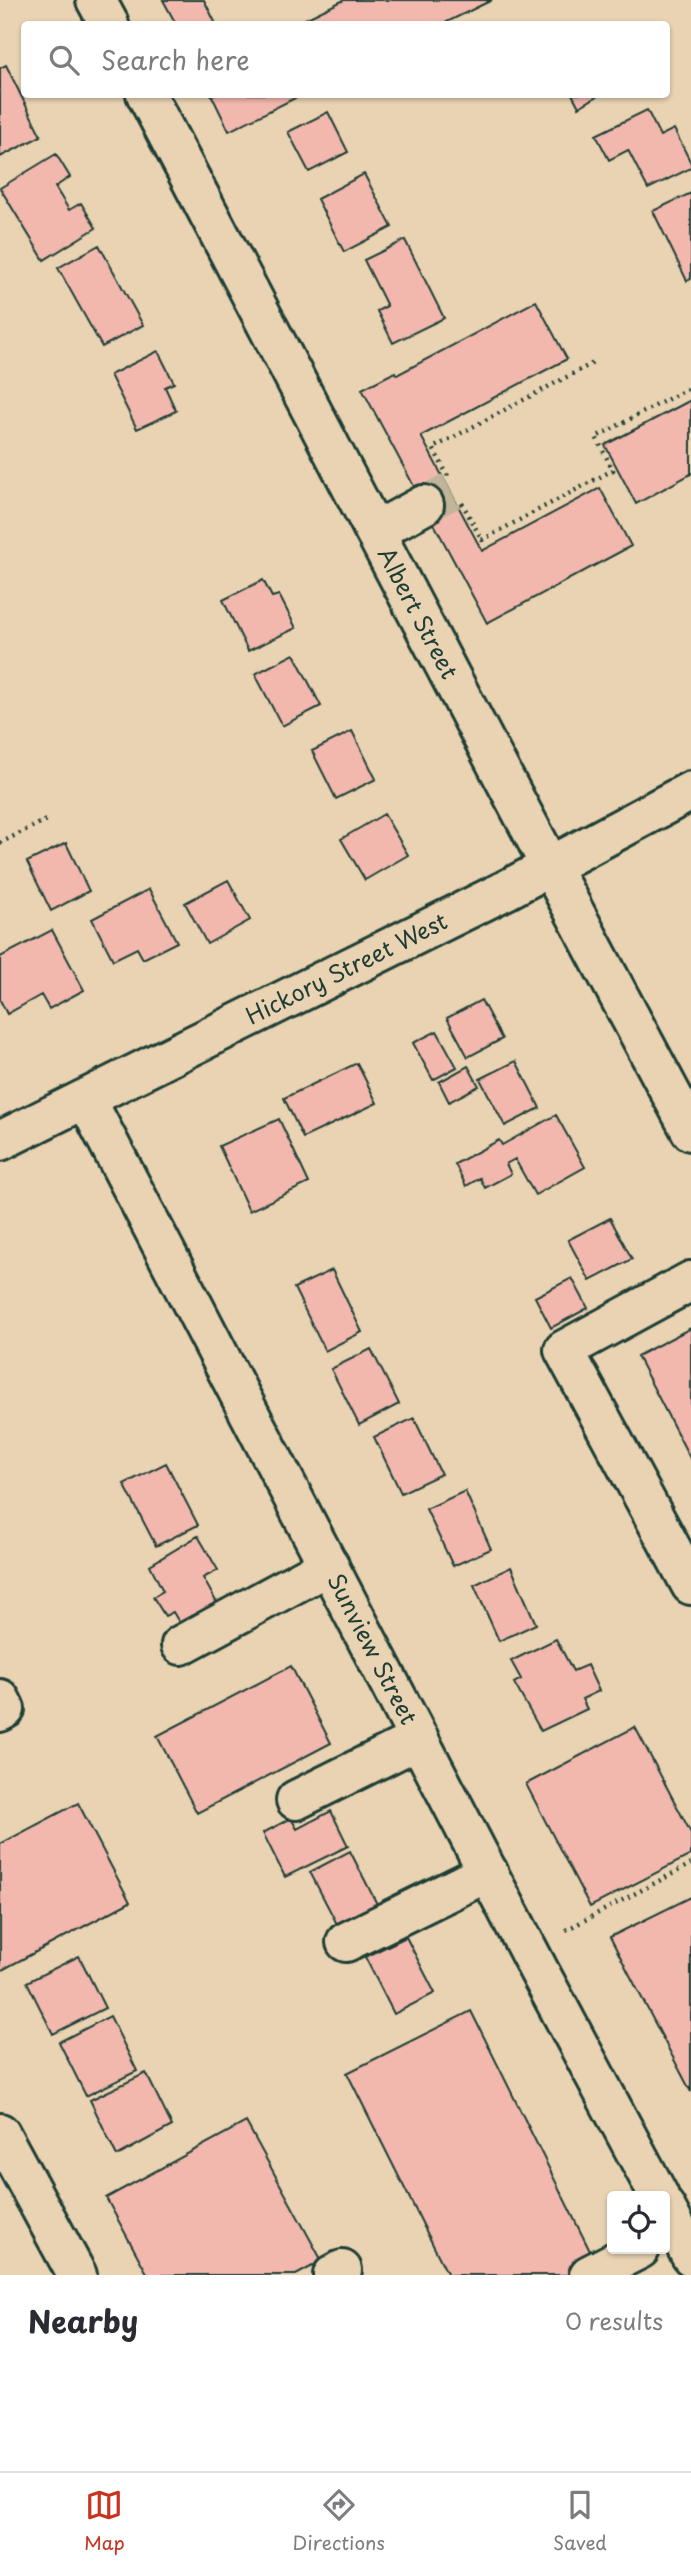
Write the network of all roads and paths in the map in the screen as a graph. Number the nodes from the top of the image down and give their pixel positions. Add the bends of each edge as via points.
1 (96, 0) edge
2 (107, 21) edge
3 (148, 98) edge
4 (593, 363) dead end
5 (691, 387) edge
6 (448, 476) dead end
7 (462, 503) dead end
8 (424, 505) tunnel mouth
9 (376, 531) junction
10 (691, 791) edge
11 (48, 819) dead end
12 (0, 843) edge
13 (549, 867) junction
14 (86, 1099) junction
15 (691, 1131) edge
16 (0, 1141) edge
17 (691, 1281) edge
18 (329, 1565) junction
19 (691, 1585) edge
20 (181, 1644) dead end
21 (0, 1699) edge
22 (0, 1712) edge
23 (419, 1740) junction
24 (296, 1800) dead end
25 (691, 1864) edge
26 (488, 1872) junction
27 (566, 1930) dead end
28 (346, 1942) dead end
29 (0, 2133) edge
30 (675, 2224) edge
31 (630, 2254) edge
32 (77, 2275) edge
33 (589, 2275) edge

1 - 2 street
3 - 9 street, Albert Street
4 - 6 path via 433,448
5 - 7 path via 596,438 613,470 482,540
8 - 9 street
9 - 13 street, Albert Street
10 - 13 street, Hickory Street West
11 - 12 path
13 - 14 street, Hickory Street West
13 - 15 street, Albert Street
14 - 16 street, Hickory Street West
14 - 18 street, Sunview Street
17 - 19 street via 564,1350
18 - 20 street
18 - 23 street, Sunview Street
21 - 22 street via 5,1709
23 - 24 street
23 - 26 street, Sunview Street
25 - 27 path
26 - 28 street
26 - 30 street, Sunview Street
29 - 32 street
31 - 33 street

